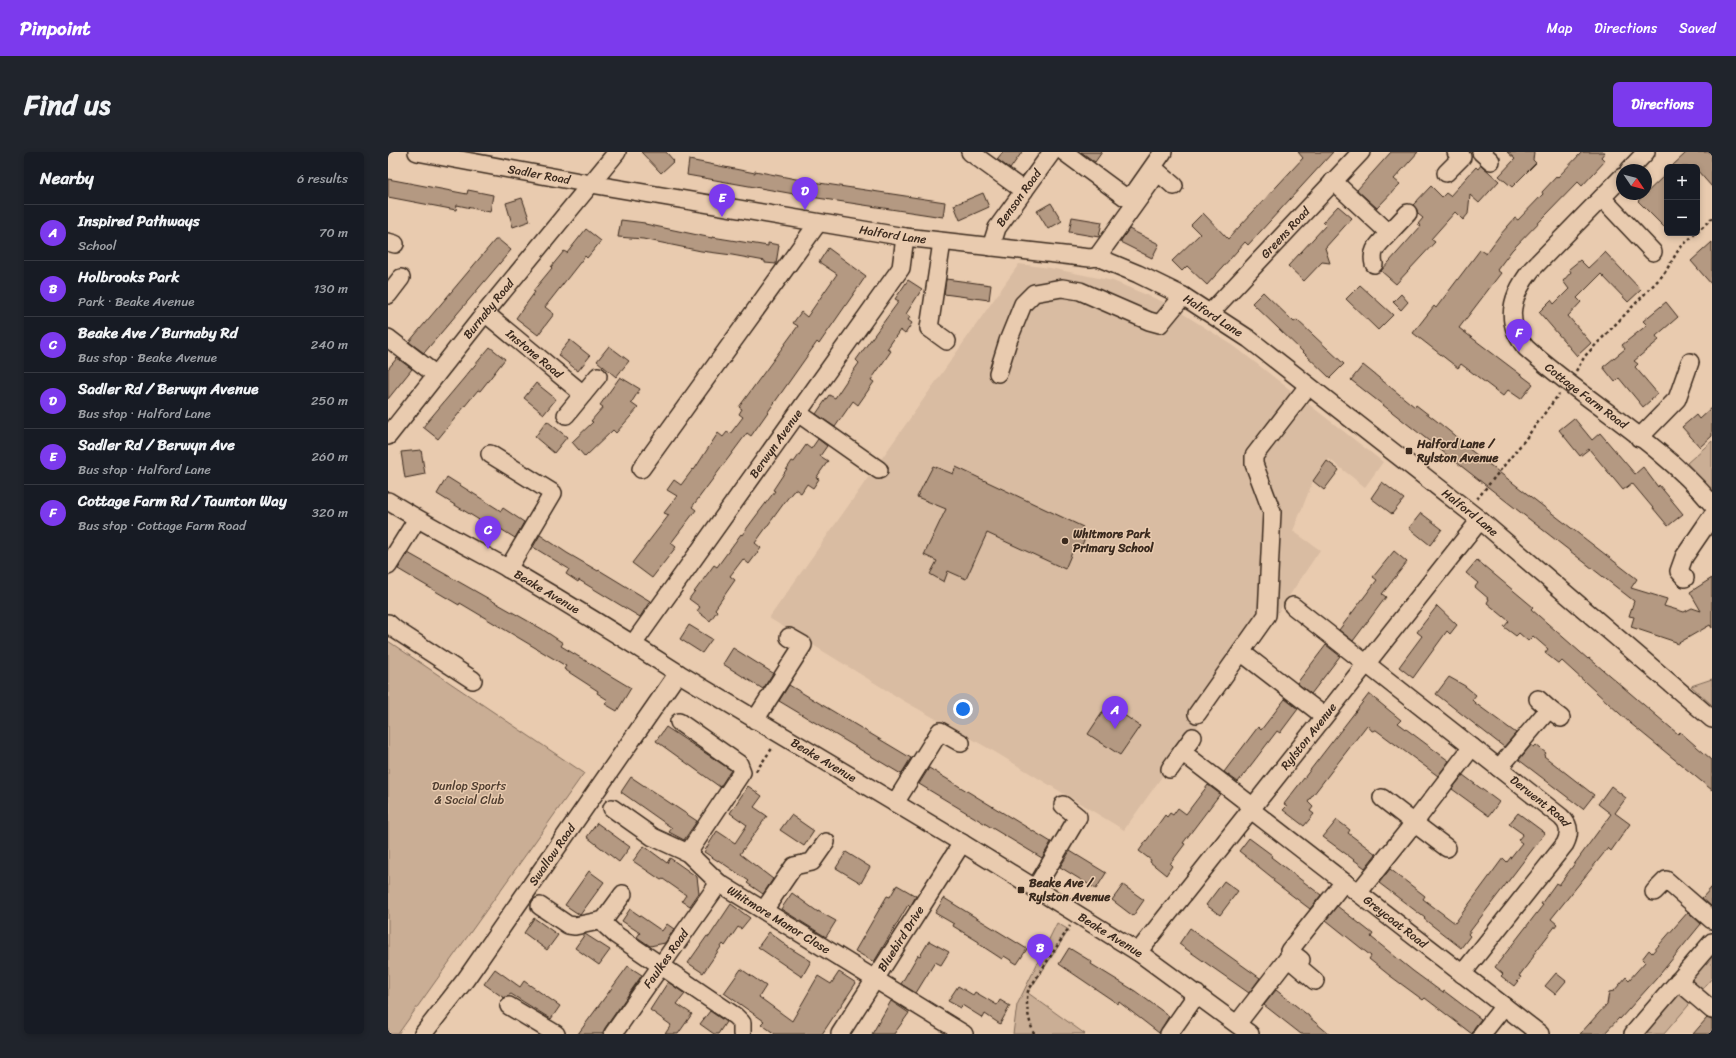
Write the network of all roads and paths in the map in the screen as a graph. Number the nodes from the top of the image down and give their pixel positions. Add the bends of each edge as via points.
1 (417, 152) edge
2 (616, 152) edge
3 (970, 152) edge
4 (1052, 152) edge
5 (1064, 152) edge
6 (1163, 152) edge
7 (1361, 152) edge
8 (1646, 152) edge
9 (1461, 154) edge
10 (1634, 164) edge
11 (1446, 173) dead end
12 (1333, 181) junction
13 (1616, 183) edge
14 (591, 184) junction
15 (1174, 186) dead end
16 (1024, 191) junction
17 (1602, 198) junction
18 (1408, 213) dead end
19 (1712, 218) edge
20 (818, 223) junction
21 (1700, 228) edge
22 (1389, 233) junction
23 (1692, 236) edge
24 (905, 237) junction
25 (942, 242) junction
26 (991, 247) junction
27 (1654, 252) dead end
28 (1097, 257) junction
29 (1374, 264) dead end
30 (401, 278) dead end
31 (388, 295) edge
32 (1183, 296) junction
33 (485, 313) junction
34 (1210, 313) junction
35 (388, 338) edge
36 (947, 341) dead end
37 (1690, 362) dead end
38 (998, 373) dead end
39 (436, 375) junction
40 (598, 376) dead end
41 (1569, 384) junction
42 (1308, 386) junction
43 (583, 394) junction
44 (798, 413) junction
45 (566, 415) dead end
46 (388, 436) edge
47 (1639, 438) junction
48 (490, 454) dead end
49 (642, 470) dead end
50 (879, 470) dead end
51 (388, 501) edge
52 (1712, 504) edge
53 (1474, 515) junction
54 (1712, 516) edge
55 (417, 519) junction
56 (388, 566) edge
57 (508, 569) junction
58 (1685, 578) dead end
59 (1293, 606) dead end
60 (388, 623) edge
61 (633, 644) junction
62 (802, 644) dead end
63 (1241, 652) junction
64 (1366, 664) junction
65 (678, 673) junction
66 (473, 680) dead end
67 (1550, 709) dead end
68 (1197, 714) dead end
69 (1324, 716) junction
70 (1712, 719) edge
71 (755, 720) junction
72 (679, 722) dead end
73 (1193, 737) dead end
74 (960, 743) dead end
75 (1472, 747) junction
76 (1182, 752) junction
77 (1499, 768) junction
78 (1170, 769) dead end
79 (1382, 798) dead end
80 (895, 803) junction
81 (1063, 805) dead end
82 (612, 808) dead end
83 (1251, 808) junction
84 (1414, 823) junction
85 (826, 842) dead end
86 (962, 843) junction
87 (1447, 848) dead end
88 (688, 853) junction
89 (1665, 881) dead end
90 (1344, 882) junction
91 (719, 883) junction
92 (1035, 889) junction
93 (1358, 893) junction
94 (623, 894) dead end
95 (540, 906) dead end
96 (764, 910) junction
97 (1077, 915) junction
98 (604, 920) junction
99 (1712, 920) edge
100 (1712, 942) edge
101 (1138, 952) junction
102 (1287, 952) junction
103 (661, 965) junction
104 (1462, 974) junction
105 (876, 978) junction
106 (1315, 980) dead end
107 (1678, 981) junction
108 (1197, 994) junction
109 (509, 1006) dead end
110 (1504, 1006) junction
111 (1712, 1010) edge
112 (1237, 1024) junction
113 (423, 1034) edge
114 (556, 1034) edge
115 (613, 1034) edge
116 (742, 1034) edge
117 (840, 1034) edge
118 (964, 1034) edge
119 (1034, 1034) edge
120 (1169, 1034) edge
121 (1250, 1034) edge
122 (1482, 1034) edge
123 (1540, 1034) edge
124 (1633, 1034) edge

1 - 14 street, Sadler Road
2 - 14 street, Burnaby Road
3 - 16 street
4 - 16 street, Benson Road
5 - 6 street via 1125,197 1135,192
7 - 12 street, Greens Road
8 - 10 street, Cottage Farm Road
9 - 11 street
12 - 22 street
12 - 34 street, Greens Road
13 - 17 street, Cottage Farm Road
14 - 20 street, Halford Lane
14 - 33 street, Burnaby Road
15 - 28 street via 1158,172
16 - 26 street, Benson Road via 997,228
17 - 27 street
17 - 41 street, Cottage Farm Road via 1532,269 1514,299 1512,316 1520,341
18 - 22 street
19 - 21 path
20 - 24 street, Halford Lane
20 - 49 street
22 - 29 street via 1373,251
23 - 41 path via 1679,249 1664,274 1585,356
24 - 25 street, Halford Lane
24 - 44 street, Berwyn Avenue via 901,268
25 - 26 street, Halford Lane
25 - 36 street via 929,328
26 - 28 street, Halford Lane
28 - 32 street, Halford Lane
30 - 31 street
32 - 34 street, Halford Lane
32 - 38 street via 1160,324 1080,291 1062,288 1034,293 1023,304
33 - 39 street, Burnaby Road
33 - 43 street, Instone Road
34 - 42 street, Halford Lane via 1249,339
35 - 39 street
37 - 47 street via 1677,399
39 - 46 street, Burnaby Road
40 - 43 street
41 - 47 street, Cottage Farm Road
41 - 53 path via 1524,441
42 - 53 street, Halford Lane
42 - 63 street via 1254,456 1254,464 1272,512 1267,615
43 - 45 street
44 - 50 street
44 - 61 street, Berwyn Avenue
47 - 52 street, Cottage Farm Road via 1681,472
48 - 57 street via 553,493
51 - 55 street, Beake Avenue
53 - 64 street, Rylston Avenue
53 - 70 street, Halford Lane
54 - 58 street via 1684,557 1679,571
55 - 56 street
55 - 57 street, Beake Avenue
57 - 61 street, Beake Avenue
59 - 64 street, Derwent Road
60 - 66 street
61 - 65 street, Beake Avenue
62 - 71 street
63 - 68 street
63 - 69 street
64 - 69 street, Rylston Avenue
64 - 75 street, Derwent Road
65 - 71 street, Beake Avenue
65 - 113 street, Swallow Road via 466,979
67 - 77 street
69 - 83 street, Rylston Avenue
71 - 80 street, Beake Avenue
72 - 88 street via 739,764 742,772
73 - 76 street
74 - 80 street via 940,731
75 - 77 street, Derwent Road
75 - 84 street
76 - 78 street
76 - 83 street, Greycoat Road
77 - 104 street, Derwent Road via 1564,820 1568,836
79 - 84 street
80 - 86 street, Beake Avenue
81 - 92 street via 1083,821
82 - 88 street, Whitmore Manor Close via 653,837
83 - 90 street, Greycoat Road
83 - 101 street, Rylston Avenue
84 - 87 street
84 - 93 street
85 - 96 street via 812,862 794,866
86 - 92 street, Beake Avenue
86 - 105 street, Bluebird Drive
88 - 91 street, Whitmore Manor Close
89 - 99 street
90 - 93 street, Greycoat Road
90 - 102 street
91 - 96 street, Whitmore Manor Close
91 - 103 street, Faulkes Road
92 - 97 street, Beake Avenue
93 - 104 street, Greycoat Road
94 - 98 street
95 - 98 street via 568,925
96 - 105 street, Whitmore Manor Close
97 - 101 street, Beake Avenue
97 - 119 path via 1028,991 1026,998
98 - 103 street via 605,925 616,935
100 - 107 street
101 - 108 street, Beake Avenue
102 - 106 street
102 - 112 street
103 - 115 street, Faulkes Road
103 - 116 street via 735,1016 742,1023
104 - 110 street, Greycoat Road
105 - 117 street, Bluebird Drive
105 - 118 street, Whitmore Manor Close
107 - 111 street
107 - 124 street
108 - 112 street, Beake Avenue
108 - 120 street
109 - 114 street
110 - 122 street
110 - 123 street, Greycoat Road
112 - 121 street, Beake Avenue

